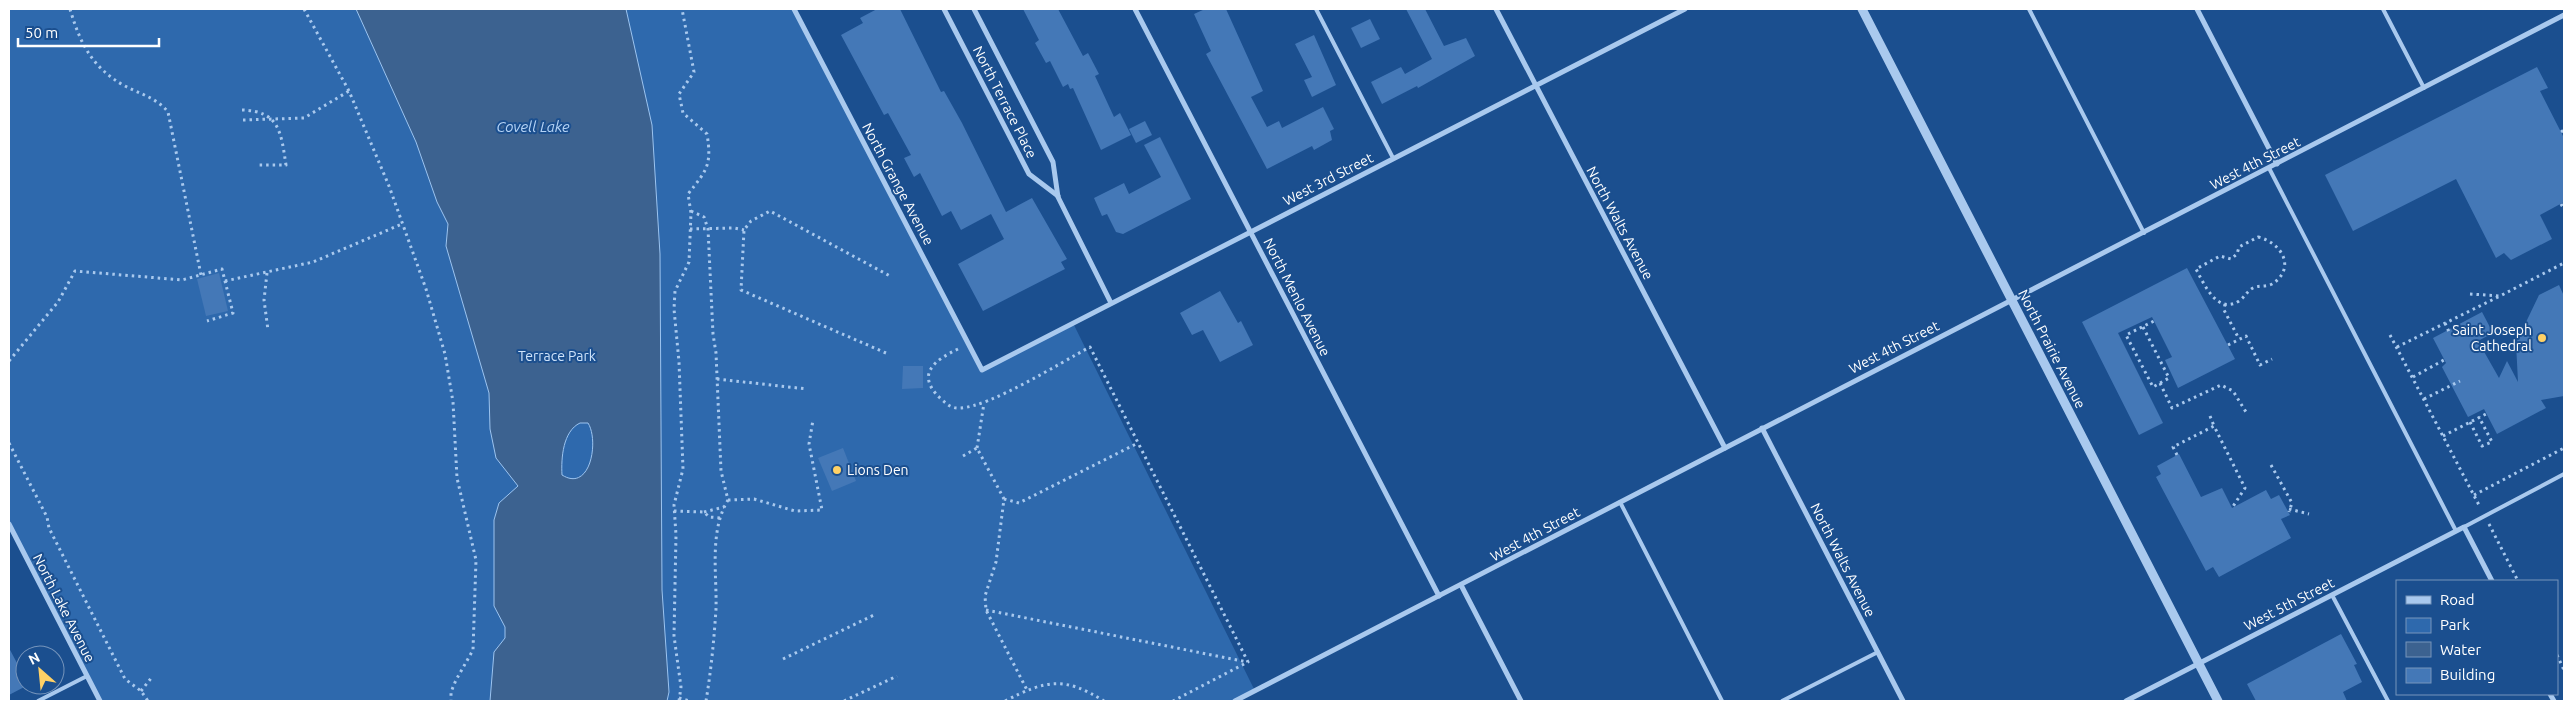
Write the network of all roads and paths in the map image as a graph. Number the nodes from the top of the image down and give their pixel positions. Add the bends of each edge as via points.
1 (70, 9) edge
2 (304, 9) edge
3 (682, 9) edge
4 (794, 9) edge
5 (944, 9) edge
6 (974, 9) edge
7 (1135, 9) edge
8 (1316, 9) edge
9 (1496, 9) edge
10 (1685, 9) edge
11 (1862, 9) edge
12 (2029, 9) edge
13 (2197, 9) edge
14 (2383, 9) edge
15 (2564, 15) edge
16 (1535, 85) junction
17 (2424, 88) junction
18 (349, 91) junction
19 (242, 110) dead end
20 (270, 119) junction
21 (243, 120) dead end
22 (1393, 158) junction
23 (2277, 164) junction
24 (259, 165) dead end
25 (2270, 168) junction
26 (1058, 196) junction
27 (2561, 204) dead end
28 (2564, 209) edge
29 (691, 211) junction
30 (402, 224) junction
31 (708, 228) junction
32 (690, 229) junction
33 (744, 230) junction
34 (1250, 232) junction
35 (2144, 233) junction
36 (2564, 263) edge
37 (267, 273) junction
38 (200, 274) junction
39 (890, 276) dead end
40 (225, 281) junction
41 (2470, 294) dead end
42 (2500, 296) junction
43 (2011, 299) junction
44 (1111, 303) junction
45 (2225, 304) junction
46 (207, 321) dead end
47 (2154, 321) dead end
48 (2444, 324) junction
49 (2142, 327) junction
50 (268, 330) dead end
51 (2449, 332) dead end
52 (2390, 335) dead end
53 (2238, 339) junction
54 (969, 344) junction
55 (2228, 345) dead end
56 (2397, 347) junction
57 (886, 353) dead end
58 (2272, 359) dead end
59 (2444, 360) dead end
60 (9, 361) edge
61 (982, 370) joint
62 (2413, 377) junction
63 (716, 379) junction
64 (2460, 381) dead end
65 (2151, 383) junction
66 (2160, 383) junction
67 (2145, 386) dead end
68 (807, 389) dead end
69 (2424, 400) junction
70 (984, 403) junction
71 (2246, 412) dead end
72 (2486, 414) dead end
73 (2210, 416) dead end
74 (2480, 417) junction
75 (813, 420) dead end
76 (2470, 422) junction
77 (2214, 426) junction
78 (1762, 428) junction
79 (2443, 436) junction
80 (9, 443) edge
81 (1138, 443) junction
82 (978, 448) junction
83 (1725, 448) junction
84 (2564, 448) edge
85 (2177, 455) dead end
86 (963, 456) dead end
87 (2271, 466) dead end
88 (2564, 474) edge
89 (2474, 495) junction
90 (1004, 499) junction
91 (728, 500) junction
92 (1620, 502) junction
93 (724, 507) junction
94 (2232, 508) dead end
95 (674, 511) junction
96 (704, 512) junction
97 (2309, 514) dead end
98 (2484, 516) junction
99 (721, 518) junction
100 (9, 524) edge
101 (2464, 527) junction
102 (2456, 531) junction
103 (2491, 580) edge
104 (2517, 580) edge
105 (1460, 585) junction
106 (2332, 595) junction
107 (1439, 596) junction
108 (986, 610) junction
109 (876, 614) dead end
110 (1878, 652) junction
111 (2558, 657) edge
112 (783, 659) dead end
113 (1248, 662) junction
114 (2199, 663) junction
115 (2564, 670) edge
116 (87, 676) junction
117 (897, 676) dead end
118 (152, 677) dead end
119 (1027, 690) junction
120 (141, 691) junction
121 (679, 700) edge
122 (38, 701) edge
123 (100, 701) edge
124 (148, 701) edge
125 (451, 701) edge
126 (690, 701) edge
127 (706, 701) edge
128 (844, 701) edge
129 (1005, 701) edge
130 (1104, 701) edge
131 (1173, 701) edge
132 (1235, 701) edge
133 (1521, 701) edge
134 (1722, 701) edge
135 (1782, 701) edge
136 (1903, 701) edge
137 (2126, 701) edge
138 (2218, 701) edge
139 (2388, 701) edge

1 - 38 path via 80,41 107,73 162,104 168,112
2 - 18 path
3 - 29 path via 694,72 679,94 683,113 708,134 709,146 709,165 688,194
4 - 54 street, North Grange Avenue
5 - 26 street, North Terrace Place via 1029,174
6 - 26 street, North Terrace Place via 1053,162
7 - 34 street, North Menlo Avenue
8 - 22 lane
9 - 16 street, North Walts Avenue
10 - 16 street, West 3rd Street
11 - 43 street, North Prairie Avenue
12 - 35 lane
13 - 23 street
14 - 17 lane
15 - 17 street, West 4th Street
16 - 22 street, West 3rd Street
16 - 83 street, North Walts Avenue
17 - 23 street, West 4th Street
18 - 20 path via 304,118
18 - 30 path
19 - 20 path via 258,111
20 - 21 path
20 - 24 path via 282,134 286,165
22 - 34 street, West 3rd Street
23 - 25 street, West 4th Street
25 - 35 street, West 4th Street
25 - 102 lane
26 - 44 street, North Terrace Place
27 - 28 path
29 - 31 path via 704,217
29 - 32 path
30 - 37 path via 313,262
30 - 125 path via 445,354 453,402 457,478 476,560 473,650 456,680
31 - 32 path
31 - 33 path
31 - 63 path
32 - 95 path via 690,262 675,290 683,469
33 - 39 path via 751,221 770,211
33 - 57 path via 742,290
34 - 44 street, West 3rd Street
34 - 107 street, North Menlo Avenue
35 - 43 street, West 4th Street
36 - 42 path
37 - 40 path
37 - 50 path via 264,300
38 - 40 path via 222,268
38 - 60 path via 182,280 75,270 58,302
40 - 46 path via 233,312
41 - 42 path
42 - 48 path
43 - 78 street, West 4th Street
43 - 114 street, North Prairie Avenue
44 - 61 street, West 3rd Street
45 - 45 path via 2209,294 2196,269 2220,256 2231,258 2239,247 2258,238 2276,244 2284,260 2278,278 2266,286 2250,289 2235,303
45 - 53 path via 2224,310
47 - 49 path
48 - 51 path
48 - 56 path
49 - 65 path via 2126,335
49 - 66 path via 2169,378
52 - 56 path
53 - 55 path
53 - 58 path via 2246,336 2260,365
54 - 61 street, North Grange Avenue
54 - 70 path via 944,356 931,367 928,381 948,406 959,408
56 - 62 path
59 - 62 path
62 - 69 path
63 - 68 path
63 - 91 path via 721,471
64 - 69 path
65 - 66 path via 2153,387
65 - 67 path
66 - 71 path via 2172,408 2221,385 2233,391
69 - 79 path
70 - 81 path via 1090,347
70 - 82 path
72 - 74 path
73 - 77 path
74 - 76 path
74 - 76 path via 2492,442 2482,446
75 - 91 path via 809,444 822,510 795,512 754,499
76 - 79 path
77 - 85 path via 2173,447
77 - 94 path via 2245,488
78 - 83 street, West 4th Street
78 - 110 street, North Walts Avenue
79 - 89 path
80 - 120 path via 125,679
81 - 90 path via 1019,503
81 - 113 path
82 - 86 path
82 - 90 path
83 - 92 street, West 4th Street
84 - 89 path
87 - 97 path via 2292,503 2289,510
88 - 98 lane
89 - 98 path
90 - 108 path via 996,562 985,596
91 - 93 path
92 - 105 street, West 4th Street
92 - 134 lane
93 - 96 path
93 - 99 path
95 - 96 path
95 - 121 path via 674,636
96 - 99 path via 709,517
98 - 101 lane
98 - 104 path
99 - 127 path
100 - 116 street, North Lake Avenue
101 - 102 street, West 5th Street
101 - 103 street
102 - 106 street, West 5th Street
105 - 107 street, West 4th Street
105 - 133 street
106 - 114 street, West 5th Street
106 - 139 lane
107 - 132 street, West 4th Street
108 - 113 path
108 - 119 path
109 - 112 path
110 - 135 lane
110 - 136 street, North Walts Avenue
111 - 115 path
113 - 131 path
114 - 137 street, West 5th Street
114 - 138 street, North Prairie Avenue
116 - 122 lane
116 - 123 street, North Lake Avenue
117 - 128 path
118 - 120 path
119 - 129 path
119 - 130 path via 1069,683
120 - 124 path
121 - 126 path

